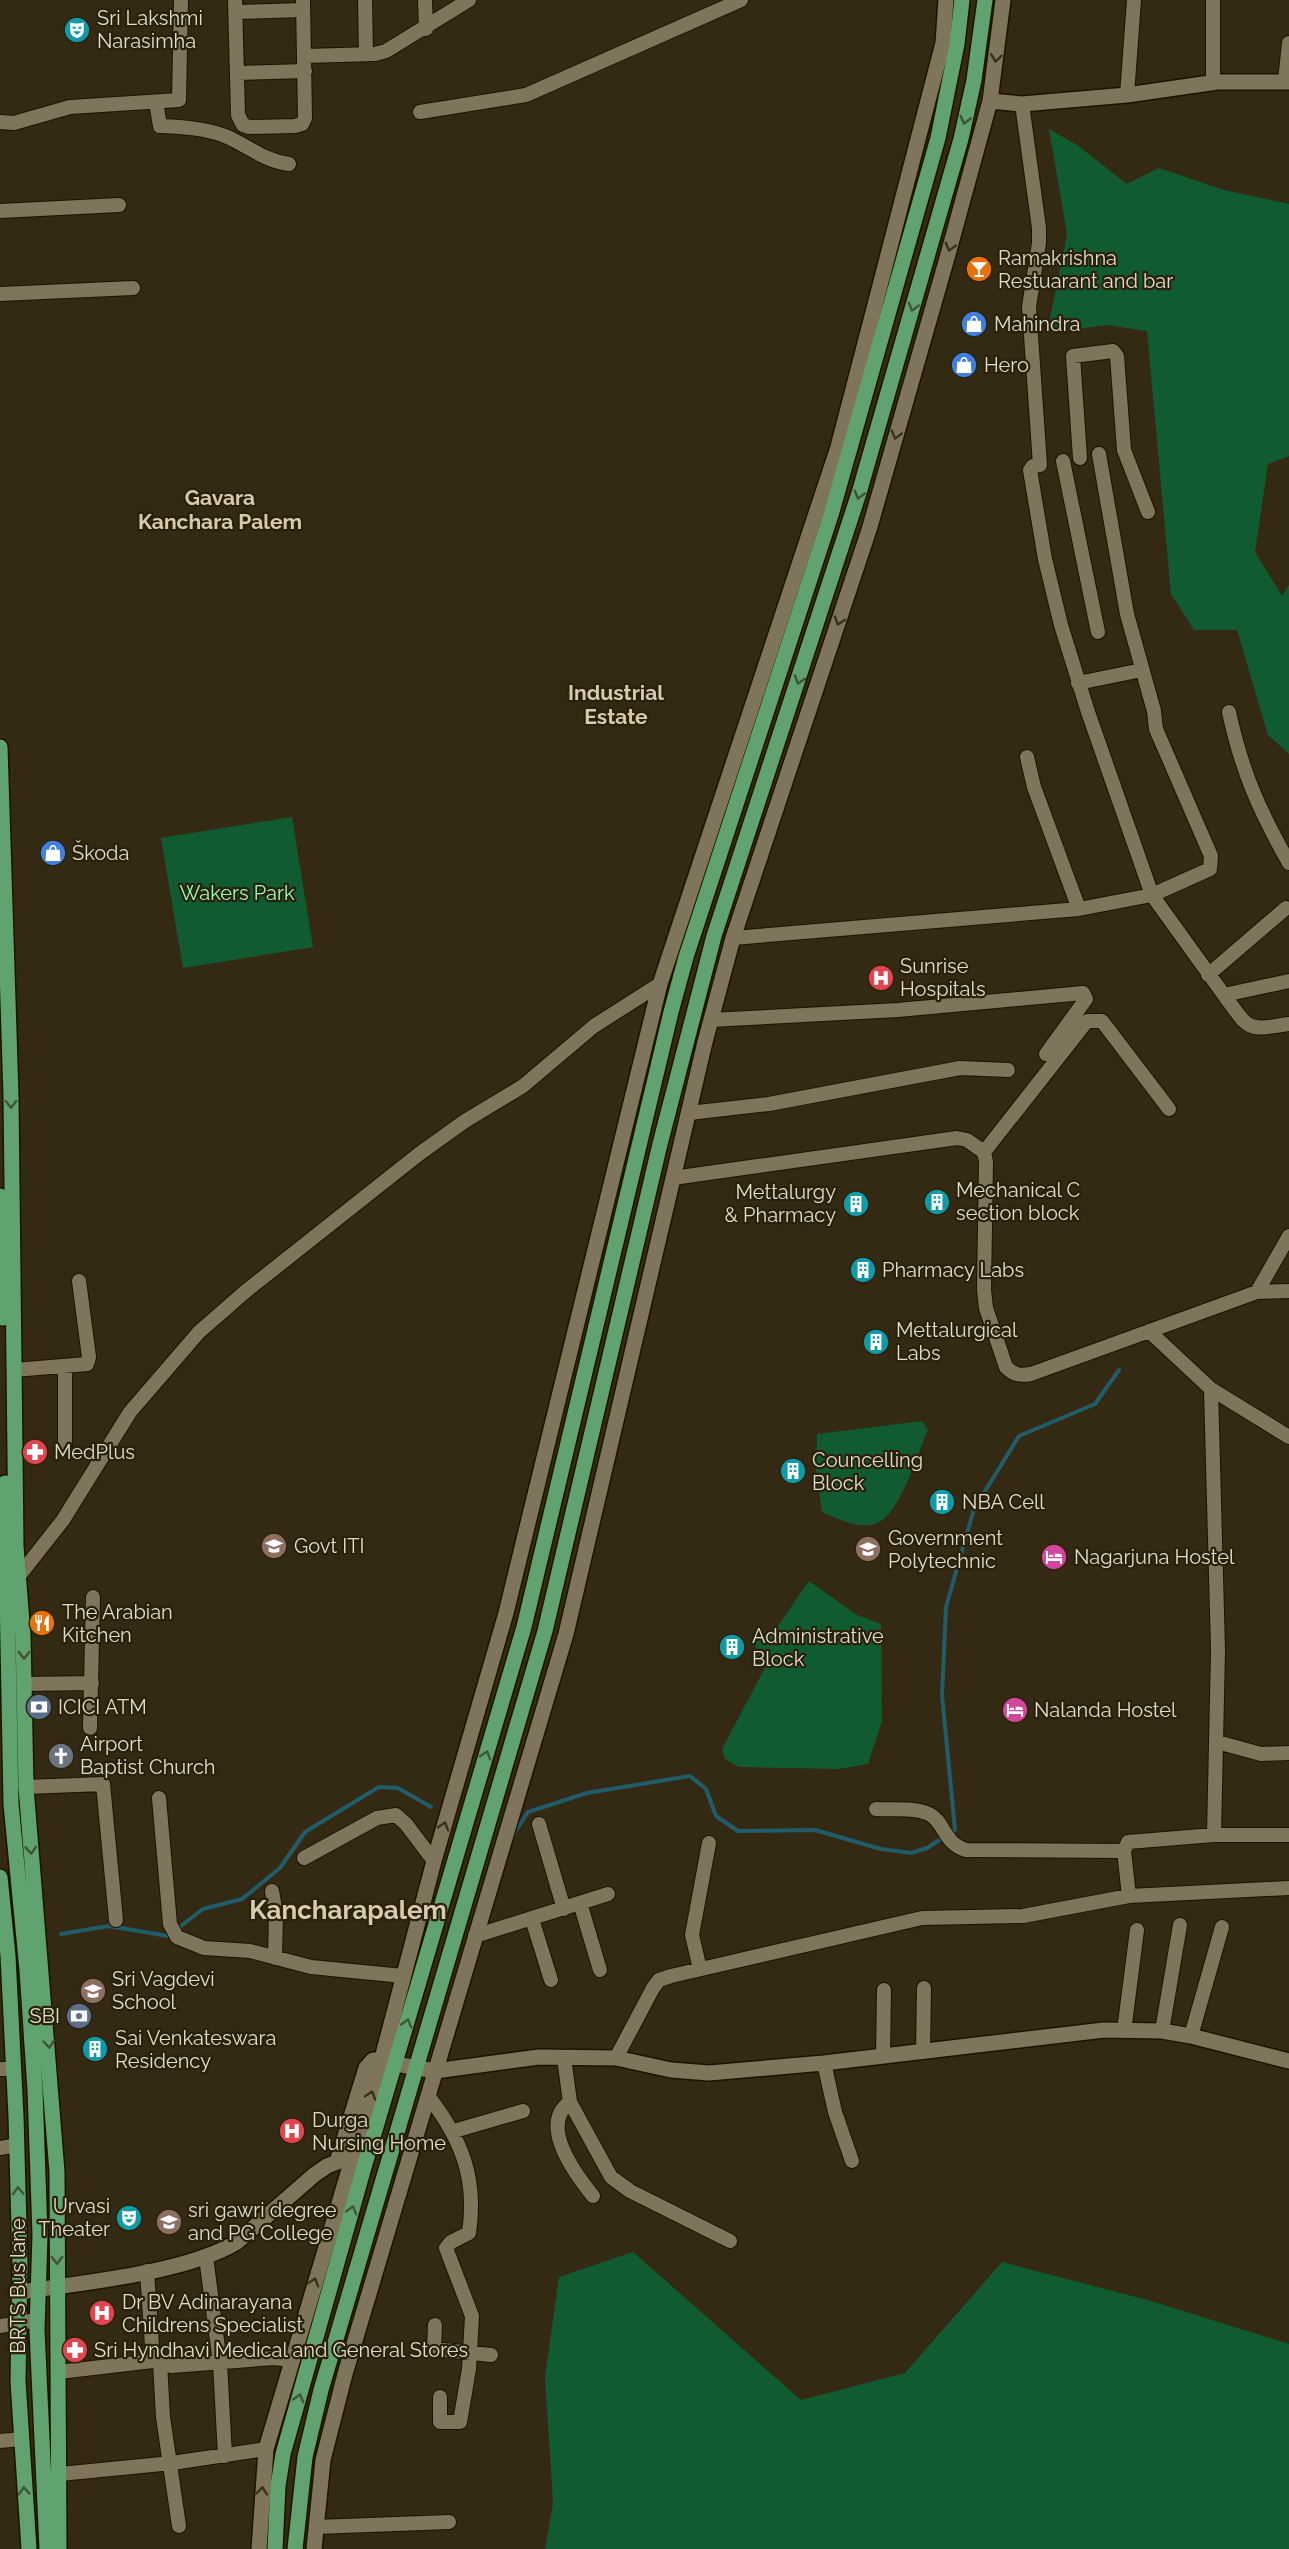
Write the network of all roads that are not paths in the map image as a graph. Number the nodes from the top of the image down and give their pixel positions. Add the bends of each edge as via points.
1 (181, 0) edge
2 (365, 0) edge
3 (425, 0) edge
4 (469, 0) edge
5 (741, 0) edge
6 (946, 0) edge
7 (962, 0) edge
8 (985, 0) edge
9 (1003, 0) edge
10 (1134, 0) edge
11 (1214, 0) edge
12 (303, 5) edge
13 (235, 6) edge
14 (426, 29) junction
15 (1289, 43) edge
16 (366, 54) junction
17 (304, 56) junction
18 (305, 71) junction
19 (237, 73) junction
20 (1287, 81) edge
21 (1213, 83) junction
22 (1127, 95) junction
23 (990, 101) junction
24 (156, 102) junction
25 (1022, 104) junction
26 (420, 112) dead end
27 (0, 122) edge
28 (289, 164) dead end
29 (119, 205) dead end
30 (0, 211) edge
31 (133, 288) dead end
32 (0, 294) edge
33 (1124, 450) junction
34 (1099, 454) junction
35 (1080, 458) junction
36 (1063, 461) junction
37 (1040, 465) junction
38 (1148, 512) dead end
39 (1098, 632) dead end
40 (1142, 670) junction
41 (1078, 682) junction
42 (1229, 712) dead end
43 (0, 747) edge
44 (1027, 757) dead end
45 (1289, 863) edge
46 (1152, 895) junction
47 (1286, 908) dead end
48 (1079, 909) junction
49 (733, 938) junction
50 (1208, 975) junction
51 (1289, 981) edge
52 (660, 984) junction
53 (1224, 995) junction
54 (711, 1020) junction
55 (1289, 1024) edge
56 (1046, 1054) dead end
57 (1008, 1070) dead end
58 (1169, 1109) dead end
59 (689, 1113) junction
60 (984, 1152) junction
61 (673, 1178) junction
62 (0, 1196) edge
63 (1289, 1236) edge
64 (79, 1281) dead end
65 (1289, 1291) edge
66 (1257, 1292) junction
67 (1149, 1331) junction
68 (65, 1366) junction
69 (14, 1370) junction
70 (1211, 1389) junction
71 (576, 1408) junction
72 (596, 1413) junction
73 (1289, 1437) edge
74 (65, 1446) dead end
75 (20, 1575) junction
76 (3, 1590) edge
77 (93, 1597) dead end
78 (92, 1683) junction
79 (24, 1684) junction
80 (90, 1728) dead end
81 (1217, 1742) junction
82 (1289, 1753) edge
83 (26, 1787) junction
84 (159, 1798) dead end
85 (876, 1809) dead end
86 (538, 1824) dead end
87 (1214, 1835) junction
88 (1289, 1836) edge
89 (709, 1843) dead end
90 (1124, 1851) junction
91 (304, 1858) dead end
92 (434, 1861) junction
93 (0, 1877) edge
94 (1289, 1888) edge
95 (272, 1891) dead end
96 (608, 1894) dead end
97 (1129, 1896) junction
98 (580, 1903) junction
99 (564, 1909) junction
100 (532, 1919) junction
101 (116, 1920) dead end
102 (1180, 1925) dead end
103 (1222, 1928) dead end
104 (1137, 1930) dead end
105 (475, 1936) junction
106 (275, 1958) junction
107 (700, 1969) junction
108 (600, 1970) dead end
109 (403, 1976) junction
110 (551, 1980) dead end
111 (924, 1988) dead end
112 (884, 1990) dead end
113 (1124, 2031) junction
114 (1162, 2031) junction
115 (1191, 2036) junction
116 (923, 2052) junction
117 (884, 2056) junction
118 (564, 2058) junction
119 (616, 2058) junction
120 (1288, 2058) edge
121 (824, 2063) junction
122 (388, 2064) junction
123 (7, 2069) edge
124 (416, 2069) junction
125 (435, 2071) junction
126 (429, 2097) junction
127 (570, 2102) junction
128 (523, 2111) dead end
129 (454, 2131) junction
130 (17, 2145) junction
131 (0, 2148) edge
132 (344, 2160) junction
133 (852, 2161) dead end
134 (593, 2196) dead end
135 (730, 2241) dead end
136 (206, 2257) junction
137 (147, 2271) junction
138 (57, 2286) junction
139 (39, 2289) junction
140 (20, 2292) junction
141 (37, 2320) junction
142 (18, 2323) junction
143 (435, 2325) dead end
144 (0, 2326) edge
145 (470, 2353) junction
146 (491, 2355) dead end
147 (291, 2360) junction
148 (157, 2362) junction
149 (220, 2363) junction
150 (59, 2372) junction
151 (440, 2397) dead end
152 (21, 2439) junction
153 (0, 2441) edge
154 (266, 2449) junction
155 (225, 2456) junction
156 (305, 2457) junction
157 (323, 2460) junction
158 (168, 2464) junction
159 (60, 2474) junction
160 (449, 2522) dead end
161 (179, 2526) dead end
162 (315, 2527) junction
163 (29, 2549) edge
164 (48, 2549) edge
165 (59, 2549) edge
166 (259, 2549) edge
167 (275, 2549) edge
168 (296, 2549) edge
169 (314, 2549) edge

1 - 24 street via 179,100
2 - 16 street
3 - 14 street
4 - 14 street
5 - 26 street via 526,95
6 - 52 street via 943,43 838,447
7 - 71 main road via 949,87 924,188 831,515 686,957
8 -> 72 main road via 961,139 843,545 714,936
9 -> 23 street
10 - 22 street
11 - 21 street
12 - 13 street
12 - 17 street
13 - 19 street
14 - 16 street via 386,51
15 - 20 street
16 - 17 street
17 - 18 street
18 - 19 street
18 - 19 street via 305,118 296,126 243,125 238,115
20 - 21 street
21 - 22 street
22 - 25 street
23 - 25 street
23 -> 49 street via 869,530
24 - 27 street via 70,107 14,123
24 - 28 street via 160,126 226,136 274,162
25 - 37 street via 1039,228 1029,307
29 - 30 street
31 - 32 street
33 - 34 street
33 - 35 street via 1115,353 1076,354 1072,361
33 - 38 street
34 - 35 street
34 - 40 street via 1127,614
35 - 36 street
36 - 37 street
36 - 39 street
37 - 41 street via 1030,470 1045,559
40 - 41 street
40 - 46 street via 1160,742 1205,838 1211,864 1206,871
41 - 46 street
42 - 45 street via 1251,790
43 -> 69 main road
44 - 48 street via 1034,787
46 - 48 street
46 - 50 street
47 - 50 street
48 - 49 street
49 - 54 street
50 - 53 street
51 - 53 street
52 - 75 street via 594,1026 523,1086 419,1154 199,1332 130,1412 63,1520
92 -> 52 street via 506,1613
53 - 55 street via 1254,1029
54 - 56 street via 898,1010 1083,993 1086,999
54 - 59 street
57 - 59 street via 960,1068 769,1104
58 - 60 street via 1102,1021 1095,1019 1087,1021
59 - 61 street
60 - 61 street via 957,1138
60 - 67 street via 986,1308 1006,1367 1012,1374 1031,1374
61 - 105 street via 566,1634
62 - 76 main road, BRTS Bus lane
63 - 66 street
64 - 68 street via 89,1361
65 - 66 street
66 - 67 street
67 - 70 street
68 - 69 street
68 - 74 street
69 - 75 main road via 16,1546
70 - 73 street
70 - 81 street
71 - 72 main road
122 -> 71 main road via 524,1627
72 - 124 main road via 545,1631
75 - 76 street
75 -> 79 main road
76 - 139 main road, BRTS Bus lane via 11,1804 34,2079
77 - 78 street
78 - 79 street
78 - 80 street
79 - 83 main road
81 - 82 street via 1261,1754
81 - 87 street
83 - 101 street via 103,1784
83 -> 138 main road via 55,2130
84 - 106 street via 174,1933 204,1948 250,1951
85 - 90 street via 931,1815 949,1840 966,1850
86 - 99 street
87 - 88 street
87 - 90 street via 1134,1841
89 - 107 street via 692,1935
90 - 97 street
91 - 92 street via 377,1818 396,1815
92 - 109 street
93 - 123 main road
94 - 97 street
95 - 106 street via 276,1913
96 - 98 street
97 - 107 street via 1023,1916 922,1918
98 - 99 street
98 - 108 street
99 - 100 street
100 - 105 street
100 - 110 street
102 - 114 street
103 - 115 street
104 - 113 street
105 - 125 street
106 - 109 street via 311,1967
107 - 119 street via 659,1980
109 - 122 street
111 - 116 street
112 - 117 street
113 - 114 street
113 - 116 street via 1104,2030
114 - 115 street
115 - 120 street
116 - 117 street
117 - 121 street
118 - 119 street
118 - 125 street via 539,2057
118 - 127 street
119 - 121 street via 671,2070 709,2073
121 - 133 street
122 - 124 street
122 - 132 street
167 -> 122 main road via 283,2454
123 - 130 main road
124 - 125 street
124 - 156 main road
125 - 126 street
126 - 129 street
126 - 157 street
127 - 134 street via 559,2113 564,2154
127 - 135 street via 604,2166 620,2185
128 - 129 street
129 - 145 street via 471,2188 470,2228 466,2236 446,2248 472,2311
130 - 131 street
140 -> 130 main road
132 - 136 street via 314,2175 237,2242
147 -> 132 street
136 - 137 street
136 - 149 street
137 - 138 street
137 - 148 street
138 - 139 street
138 - 150 main road
139 - 140 street
139 - 141 main road, BRTS Bus lane
140 - 142 main road
141 - 142 street
141 - 164 main road, BRTS Bus lane
142 - 144 street
142 - 152 main road
143 - 145 street via 434,2349
145 - 146 street
145 - 151 street via 460,2422 440,2422
147 - 149 street
147 - 154 street
148 - 149 street via 172,2366
148 - 150 street
148 - 158 street
149 - 155 street
150 - 159 main road
152 - 153 street
163 -> 152 main road
154 - 155 street
166 -> 154 street
155 - 158 street
156 - 157 street
156 - 168 main road
157 - 162 street
158 - 159 street
158 - 161 street
159 - 165 main road
160 - 162 street
162 - 169 street

